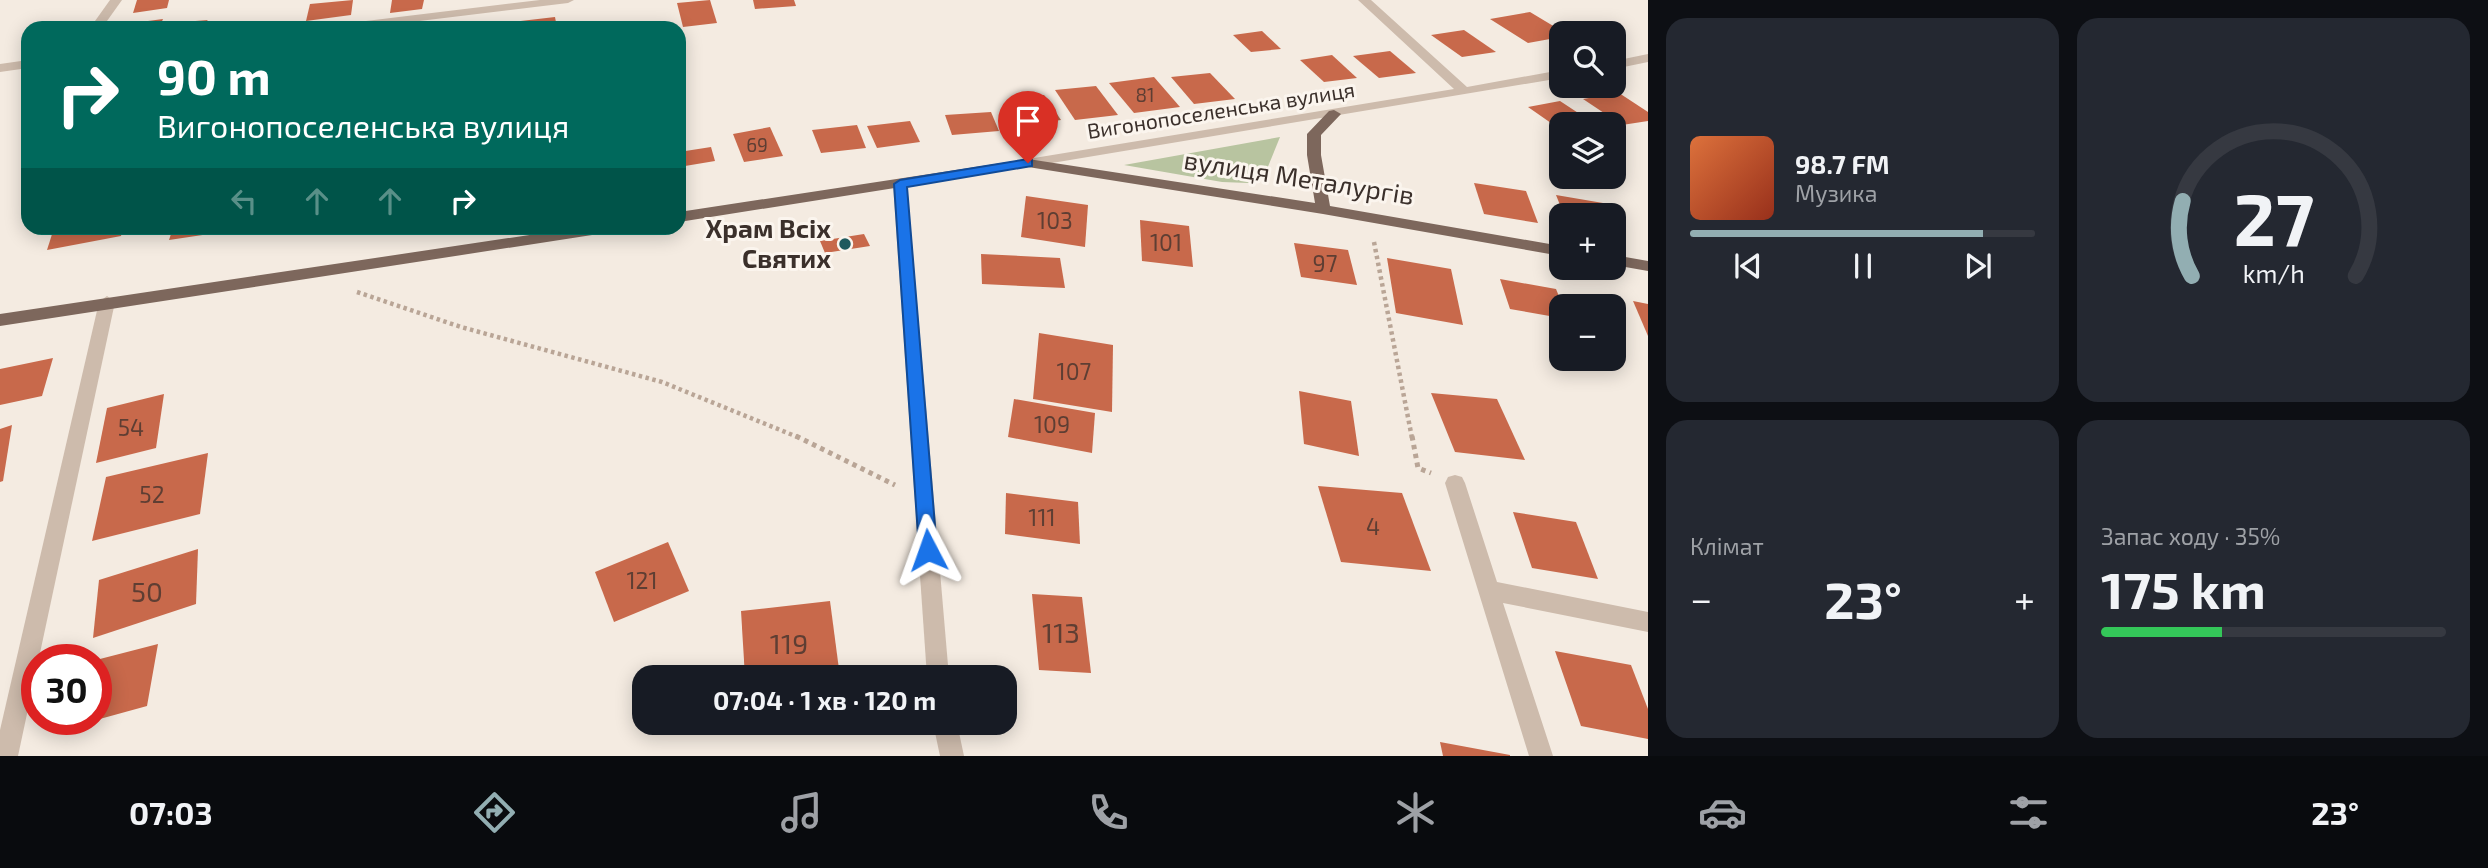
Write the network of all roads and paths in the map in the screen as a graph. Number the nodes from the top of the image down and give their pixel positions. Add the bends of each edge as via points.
1 (116, 0) edge
2 (568, 0) edge
3 (1364, 0) edge
4 (101, 21) edge
5 (391, 21) edge
6 (1648, 58) edge
7 (1626, 63) edge
8 (21, 65) edge
9 (0, 68) edge
10 (1549, 76) edge
11 (1464, 91) junction
12 (1334, 114) junction
13 (1028, 163) junction
14 (900, 184) junction
15 (1323, 209) junction
16 (686, 216) edge
17 (558, 235) edge
18 (1373, 238) dead end
19 (1549, 249) edge
20 (1626, 262) edge
21 (1648, 266) edge
22 (350, 289) dead end
23 (107, 302) junction
24 (0, 320) edge
25 (1455, 483) joint
26 (924, 499) junction
27 (1487, 590) junction
28 (1648, 622) edge
29 (937, 665) edge
30 (948, 735) edge
31 (6, 756) edge
32 (952, 756) edge
33 (1541, 756) edge

1 - 4 street
2 - 5 street
3 - 11 street
6 - 7 street
8 - 9 street
10 - 11 street, Вигонопоселенська вулиця
11 - 12 street, Вигонопоселенська вулиця
12 - 13 street, Вигонопоселенська вулиця
12 - 15 main road via 1314,134
13 - 14 main road, Вигонопоселенська вулиця
13 - 15 main road, вулиця Металургів
14 - 16 main road, Вигонопоселенська вулиця
14 - 26 street
15 - 19 main road, вулиця Металургів
17 - 23 main road
18 - 25 path via 1418,468
20 - 21 main road
22 - 26 path via 461,327 662,382 798,437
23 - 24 main road
23 - 31 street
25 - 27 street
26 - 29 street
27 - 28 street
27 - 33 street
30 - 32 street

